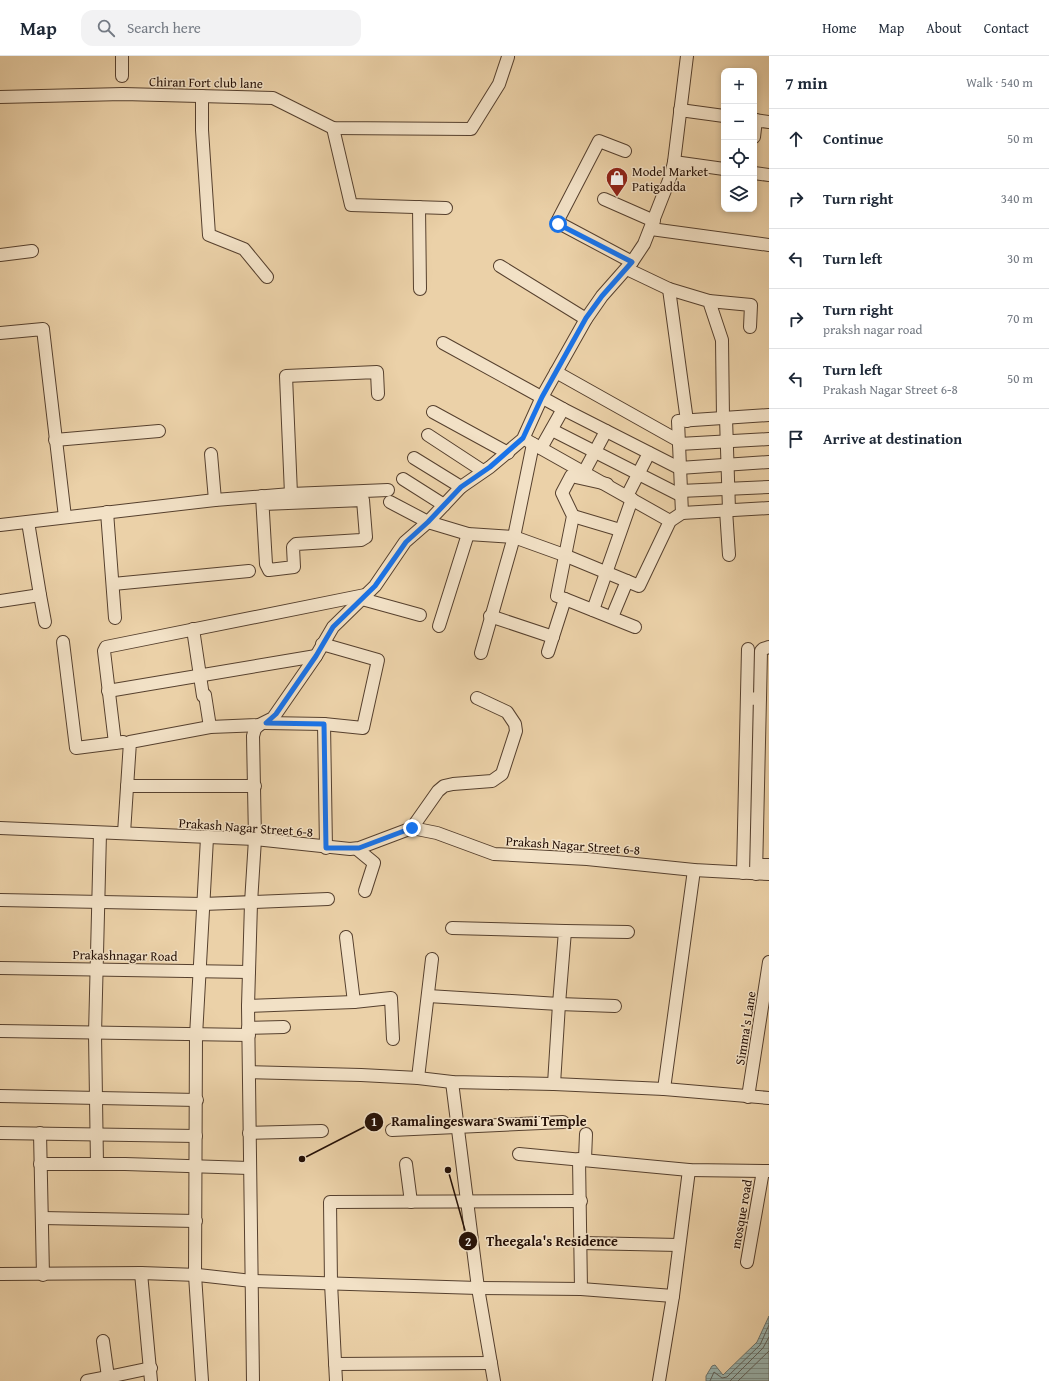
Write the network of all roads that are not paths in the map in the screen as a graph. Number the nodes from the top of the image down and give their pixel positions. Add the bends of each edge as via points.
1 (122, 56) edge
2 (687, 56) edge
3 (508, 57) dead end
4 (122, 76) dead end
5 (202, 96) junction
6 (0, 98) edge
7 (680, 110) junction
8 (721, 116) edge
9 (757, 120) edge
10 (769, 122) edge
11 (333, 128) junction
12 (625, 151) dead end
13 (674, 162) junction
14 (721, 169) edge
15 (757, 173) edge
16 (769, 175) edge
17 (604, 199) dead end
18 (419, 207) junction
19 (446, 208) dead end
20 (653, 225) junction
21 (769, 245) edge
22 (32, 251) dead end
23 (0, 255) edge
24 (500, 266) dead end
25 (630, 266) junction
26 (267, 277) dead end
27 (669, 289) junction
28 (420, 290) dead end
29 (709, 301) junction
30 (586, 318) junction
31 (750, 327) dead end
32 (0, 333) edge
33 (443, 343) dead end
34 (556, 372) junction
35 (378, 394) dead end
36 (542, 397) junction
37 (563, 409) junction
38 (433, 412) dead end
39 (769, 416) edge
40 (724, 418) junction
41 (687, 421) junction
42 (552, 430) junction
43 (159, 431) dead end
44 (606, 431) junction
45 (428, 435) dead end
46 (55, 440) junction
47 (769, 440) edge
48 (679, 442) junction
49 (726, 442) junction
50 (533, 443) junction
51 (595, 452) junction
52 (508, 453) junction
53 (649, 453) junction
54 (211, 454) dead end
55 (414, 458) dead end
56 (769, 462) edge
57 (728, 465) junction
58 (679, 468) junction
59 (483, 471) junction
60 (584, 472) junction
61 (638, 473) junction
62 (403, 479) dead end
63 (607, 484) junction
64 (461, 487) junction
65 (769, 487) edge
66 (729, 489) junction
67 (388, 490) dead end
68 (680, 493) junction
69 (291, 494) junction
70 (363, 495) junction
71 (629, 498) junction
72 (215, 500) junction
73 (262, 500) junction
74 (390, 502) dead end
75 (444, 505) junction
76 (769, 508) edge
77 (728, 510) junction
78 (107, 512) junction
79 (682, 513) junction
80 (573, 516) junction
81 (65, 517) junction
82 (670, 521) junction
83 (28, 522) junction
84 (428, 522) junction
85 (0, 525) edge
86 (620, 530) junction
87 (468, 534) junction
88 (514, 537) junction
89 (564, 555) junction
90 (729, 555) dead end
91 (249, 571) dead end
92 (606, 572) junction
93 (627, 581) junction
94 (113, 584) junction
95 (40, 595) junction
96 (363, 597) junction
97 (565, 599) junction
98 (0, 601) edge
99 (594, 610) junction
100 (420, 615) dead end
101 (490, 616) junction
102 (612, 617) junction
103 (115, 618) dead end
104 (45, 622) dead end
105 (439, 626) dead end
106 (635, 627) dead end
107 (193, 629) junction
108 (553, 637) junction
109 (62, 642) dead end
110 (322, 644) junction
111 (769, 647) edge
112 (748, 649) dead end
113 (548, 652) dead end
114 (481, 653) dead end
115 (316, 656) junction
116 (199, 675) junction
117 (108, 691) junction
118 (477, 698) dead end
119 (760, 698) junction
120 (747, 699) junction
121 (262, 724) junction
122 (324, 724) junction
123 (210, 728) junction
124 (130, 742) junction
125 (115, 743) junction
126 (127, 786) junction
127 (254, 786) junction
128 (0, 828) edge
129 (412, 828) junction
130 (100, 833) junction
131 (124, 833) junction
132 (207, 838) junction
133 (255, 839) junction
134 (326, 848) junction
135 (356, 849) junction
136 (769, 865) edge
137 (756, 869) junction
138 (694, 870) junction
139 (743, 873) junction
140 (769, 874) edge
141 (365, 891) dead end
142 (328, 899) dead end
143 (0, 900) edge
144 (98, 902) junction
145 (251, 902) junction
146 (203, 904) junction
147 (452, 928) dead end
148 (565, 931) junction
149 (628, 932) dead end
150 (346, 937) dead end
151 (432, 959) dead end
152 (769, 962) edge
153 (0, 968) edge
154 (97, 968) junction
155 (199, 971) junction
156 (249, 972) junction
157 (428, 996) junction
158 (354, 1002) junction
159 (559, 1004) junction
160 (248, 1006) junction
161 (615, 1006) dead end
162 (766, 1006) edge
163 (284, 1027) dead end
164 (0, 1031) edge
165 (248, 1031) junction
166 (95, 1034) junction
167 (196, 1036) junction
168 (393, 1040) dead end
169 (249, 1072) junction
170 (418, 1078) junction
171 (452, 1082) junction
172 (554, 1084) junction
173 (664, 1089) junction
174 (0, 1096) edge
175 (748, 1097) junction
176 (96, 1098) junction
177 (769, 1098) edge
178 (197, 1100) junction
179 (563, 1122) dead end
180 (458, 1127) junction
181 (392, 1130) dead end
182 (322, 1131) dead end
183 (0, 1133) edge
184 (40, 1133) junction
185 (249, 1133) junction
186 (96, 1134) junction
187 (586, 1134) dead end
188 (196, 1136) junction
189 (519, 1154) dead end
190 (582, 1159) junction
191 (40, 1164) junction
192 (97, 1164) junction
193 (406, 1164) dead end
194 (196, 1166) junction
195 (249, 1168) junction
196 (689, 1170) junction
197 (766, 1171) edge
198 (580, 1201) junction
199 (411, 1202) junction
200 (468, 1202) junction
201 (42, 1218) junction
202 (196, 1221) junction
203 (581, 1243) junction
204 (679, 1245) junction
205 (747, 1262) dead end
206 (141, 1273) junction
207 (0, 1274) edge
208 (43, 1275) junction
209 (195, 1275) junction
210 (252, 1281) junction
211 (330, 1283) junction
212 (478, 1288) junction
213 (581, 1289) junction
214 (673, 1296) junction
215 (103, 1341) dead end
216 (491, 1363) junction
217 (335, 1364) junction
218 (151, 1368) junction
219 (108, 1377) junction
220 (87, 1381) edge
221 (151, 1381) edge
222 (202, 1381) edge
223 (253, 1381) edge
224 (336, 1381) edge
225 (494, 1381) edge
226 (660, 1381) edge

1 - 4 street
2 - 7 street
3 - 11 street, Chiran Fort club lane via 499,84 471,129
5 - 6 street, Chiran Fort club lane via 123,94
5 - 11 street, Chiran Fort club lane via 273,98
5 - 26 street via 209,235 244,249
7 - 8 street
7 - 13 street
9 - 10 street
11 - 18 street via 351,205
12 - 25 street via 599,141 556,222
13 - 14 street
13 - 20 street
15 - 16 street
17 - 20 street
18 - 19 street
18 - 28 street
20 - 21 street
20 - 25 street
22 - 23 street
24 - 30 street
25 - 27 street
25 - 30 street
27 - 29 street
27 - 41 street
29 - 31 street via 752,305
29 - 40 street via 722,340
30 - 34 street
32 - 46 street via 43,329
33 - 36 street
34 - 36 street
34 - 48 street
35 - 69 street via 377,372 286,376
36 - 37 street
36 - 50 street
37 - 42 street
37 - 44 street
38 - 52 street
39 - 40 street
40 - 41 street
40 - 49 street
41 - 48 street via 678,421
42 - 50 street
42 - 51 street
43 - 46 street
44 - 51 street
44 - 53 street
45 - 59 street
46 - 81 street
47 - 49 street
48 - 49 street
48 - 58 street
49 - 57 street
50 - 52 street
50 - 60 street
50 - 88 street
51 - 60 street
51 - 61 street
52 - 59 street
53 - 58 street
53 - 61 street
54 - 72 street
55 - 64 street
56 - 57 street
57 - 58 street
57 - 66 street
58 - 68 street
59 - 64 street
60 - 63 street
61 - 68 street
61 - 71 street
62 - 75 street
63 - 71 street
63 - 80 street via 571,476 562,493
64 - 75 street
65 - 66 street
66 - 68 street
66 - 77 street
67 - 70 street
68 - 79 street
69 - 70 street
69 - 73 street
70 - 73 street
70 - 73 street via 365,539 296,544 293,547 293,569 269,570 266,564
71 - 82 street
71 - 86 street
72 - 73 street
72 - 78 street
74 - 84 street
75 - 84 street
76 - 77 street
77 - 79 street
77 - 90 street
78 - 81 street
78 - 94 street
79 - 82 street
80 - 86 street
80 - 89 street
81 - 83 street
82 - 93 street via 639,586
83 - 85 street
83 - 95 street
84 - 87 street
84 - 96 street via 406,542 375,586
86 - 92 street
87 - 88 street
87 - 105 street
88 - 89 street
88 - 101 street
89 - 92 street
89 - 97 street via 558,596
91 - 94 street
92 - 93 street
92 - 99 street
93 - 102 street
94 - 103 street
95 - 98 street
95 - 104 street
96 - 100 street
96 - 107 street
96 - 110 street via 333,627
97 - 99 street
97 - 108 street
99 - 102 street
101 - 108 street
101 - 114 street
102 - 106 street
107 - 116 street
107 - 117 street via 106,647 104,651
108 - 113 street
109 - 125 street via 76,748
110 - 115 street
110 - 122 street via 378,660 363,728
111 - 119 street via 761,651
112 - 120 street
115 - 116 street
115 - 121 street via 276,714
116 - 117 street
116 - 123 street
117 - 125 street
118 - 129 street via 507,712 515,724 516,732 502,774 492,781 444,786
119 - 120 street
119 - 137 street
120 - 139 street
121 - 122 street
121 - 123 street
121 - 127 street via 255,729 253,736
122 - 134 street
123 - 124 street
124 - 125 street
124 - 126 street
126 - 127 street
126 - 131 street
127 - 133 street
128 - 130 street, Prakash Nagar Street 6-8
129 - 135 street, Prakash Nagar Street 6-8
129 - 138 street, Prakash Nagar Street 6-8 via 437,833 494,854 587,859
130 - 131 street, Prakash Nagar Street 6-8
130 - 144 street
131 - 132 street, Prakash Nagar Street 6-8
132 - 133 street, Prakash Nagar Street 6-8
132 - 146 street
133 - 134 street, Prakash Nagar Street 6-8
133 - 145 street
134 - 135 street, Prakash Nagar Street 6-8
135 - 141 street via 374,863
136 - 137 street
137 - 139 street, Prakash Nagar Street 6-8
137 - 140 street, Prakash Nagar Street 6-8
138 - 139 street, Prakash Nagar Street 6-8
138 - 173 street
142 - 145 street
143 - 144 street
144 - 146 street
144 - 154 street
145 - 146 street
145 - 156 street
146 - 155 street
147 - 148 street
148 - 149 street
148 - 159 street
150 - 158 street
151 - 157 street
152 - 162 street, Simma's Lane
153 - 154 street, Prakashnagar Road
154 - 155 street, Prakashnagar Road
154 - 166 street
155 - 156 street, Prakashnagar Road
155 - 167 street
156 - 160 street
157 - 159 street
157 - 170 street
158 - 160 street
158 - 168 street via 391,998
159 - 161 street
159 - 172 street
160 - 165 street
162 - 175 street, Simma's Lane
163 - 165 street
164 - 166 street
165 - 167 street
165 - 169 street
166 - 167 street
166 - 176 street
167 - 178 street
169 - 170 street
169 - 185 street
170 - 171 street
171 - 172 street
171 - 180 street
172 - 173 street
173 - 175 street
174 - 176 street
175 - 177 street
176 - 178 street
176 - 186 street
178 - 188 street
179 - 180 street
180 - 181 street
180 - 200 street
182 - 185 street
183 - 184 street
184 - 186 street
184 - 191 street
185 - 195 street
186 - 188 street
186 - 192 street
187 - 190 street
188 - 194 street
189 - 190 street
190 - 196 street
190 - 198 street
191 - 192 street
191 - 201 street
192 - 194 street
193 - 199 street
194 - 195 street
194 - 202 street
195 - 210 street
196 - 197 street
196 - 204 street
197 - 205 street, mosque road
198 - 200 street
198 - 203 street
199 - 200 street
199 - 211 street via 330,1202
200 - 212 street
201 - 202 street
201 - 208 street
202 - 209 street
203 - 204 street
203 - 213 street
204 - 214 street
206 - 208 street
206 - 209 street
206 - 218 street
207 - 208 street
209 - 210 street
209 - 222 street
210 - 211 street
210 - 223 street
211 - 212 street
211 - 217 street
212 - 213 street
212 - 216 street
213 - 214 street
214 - 226 street
215 - 219 street
216 - 217 street
216 - 225 street
217 - 224 street
218 - 219 street
218 - 221 street
219 - 220 street

